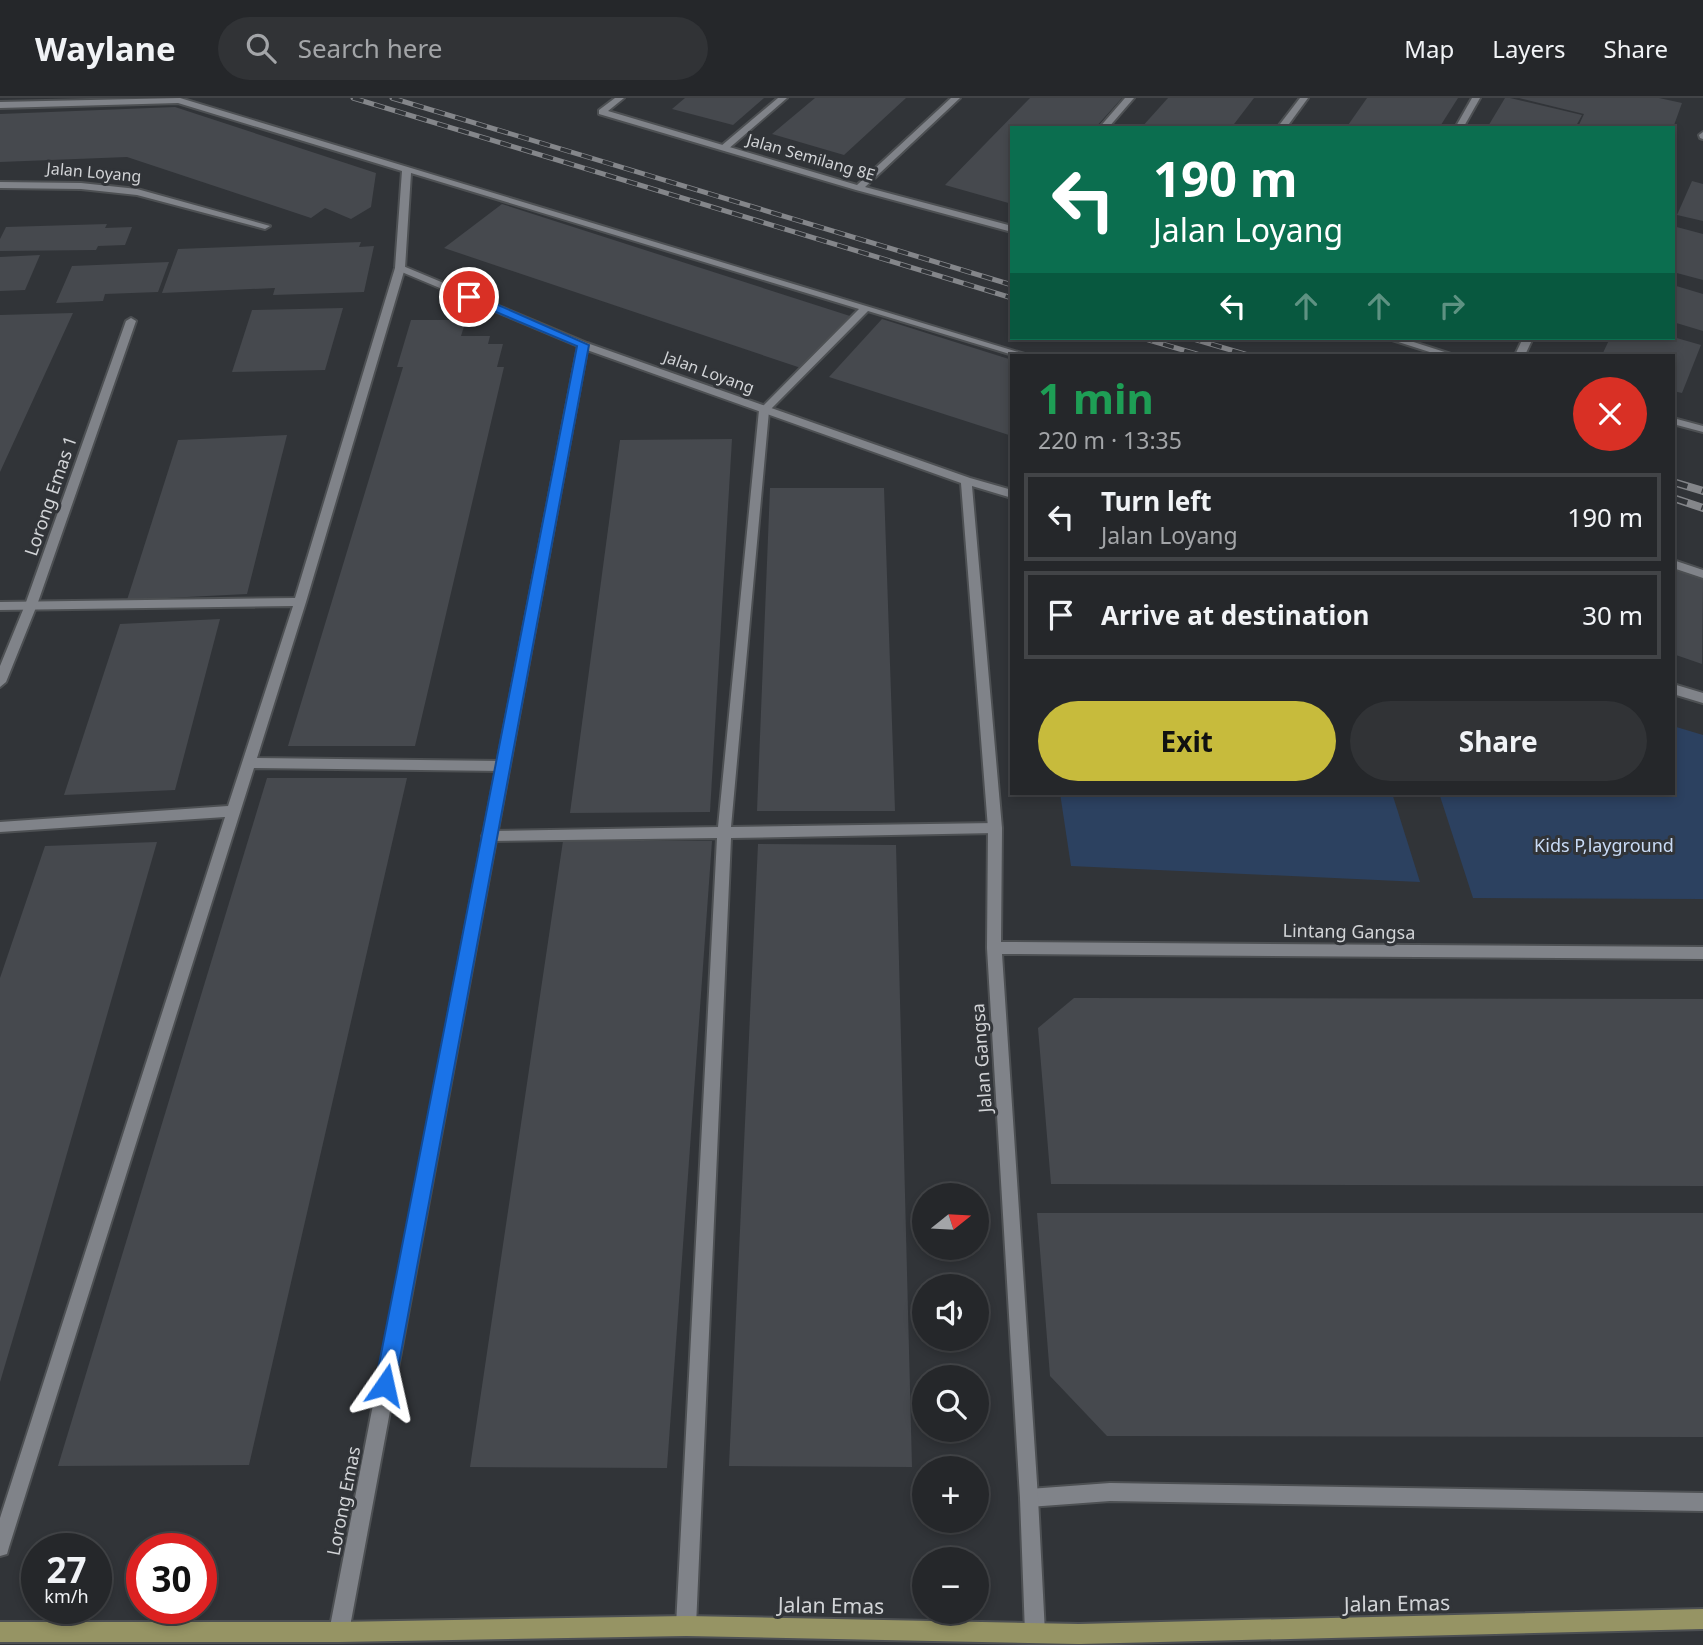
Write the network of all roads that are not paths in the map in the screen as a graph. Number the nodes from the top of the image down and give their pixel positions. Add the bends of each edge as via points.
1 (620, 98) edge
2 (783, 98) edge
3 (956, 98) edge
4 (1130, 98) edge
5 (1304, 98) edge
6 (1476, 98) edge
7 (0, 105) edge
8 (1105, 126) edge
9 (1283, 126) edge
10 (1460, 126) edge
11 (724, 148) junction
12 (407, 169) junction
13 (0, 186) edge
14 (859, 188) junction
15 (265, 226) dead end
16 (1010, 228) edge
17 (400, 268) junction
18 (866, 308) junction
19 (131, 321) dead end
20 (1398, 340) edge
21 (583, 345) junction
22 (1020, 354) edge
23 (1446, 354) edge
24 (764, 410) junction
25 (1675, 422) edge
26 (1703, 429) edge
27 (966, 481) junction
28 (1010, 493) edge
29 (1675, 565) edge
30 (1703, 574) edge
31 (300, 602) junction
32 (31, 605) junction
33 (0, 606) edge
34 (0, 682) edge
35 (1675, 690) edge
36 (1703, 698) edge
37 (249, 763) junction
38 (502, 766) junction
39 (233, 811) junction
40 (0, 827) edge
41 (995, 828) junction
42 (724, 832) junction
43 (489, 836) junction
44 (994, 948) junction
45 (1703, 953) edge
46 (1029, 1498) junction
47 (1703, 1502) edge
48 (0, 1548) edge
49 (1703, 1619) edge
50 (686, 1626) junction
51 (0, 1632) edge
52 (339, 1632) junction
53 (1035, 1633) junction
54 (1080, 1639) edge

1 - 11 street, Jalan Semilang 8E via 602,112
2 - 11 street
3 - 14 street
4 - 8 street
5 - 9 street
6 - 10 street
7 - 12 street via 178,100
11 - 14 street, Jalan Semilang 8E
12 - 17 street
12 - 18 street
13 - 15 street, Jalan Loyang via 81,186 137,192
14 - 16 street, Jalan Semilang 8E
17 - 21 street, Jalan Loyang
17 - 31 street
18 - 22 street
18 - 24 street
19 - 32 street, Lorong Emas 1
20 - 23 street
21 - 24 street, Jalan Loyang
21 - 38 street, Lorong Emas
24 - 27 street, Jalan Loyang
24 - 42 street
25 - 26 street
27 - 28 street, Jalan Loyang
27 - 41 street, Jalan Gangsa
29 - 30 street
31 - 32 street
31 - 37 street
32 - 33 street
32 - 34 street, Lorong Emas 1
35 - 36 street
37 - 38 street
37 - 39 street
38 - 43 street, Lorong Emas
39 - 40 street
39 - 48 street
41 - 42 street
41 - 44 street, Jalan Gangsa
42 - 43 street
42 - 50 street
43 - 52 street, Lorong Emas
44 - 45 street, Lintang Gangsa
44 - 46 street, Jalan Gangsa
46 - 47 street via 1110,1492
46 - 53 street, Jalan Gangsa
49 - 54 street, Jalan Emas
50 - 52 street, Jalan Emas
50 - 53 street, Jalan Emas
51 - 52 street, Jalan Emas
53 - 54 street, Jalan Emas

